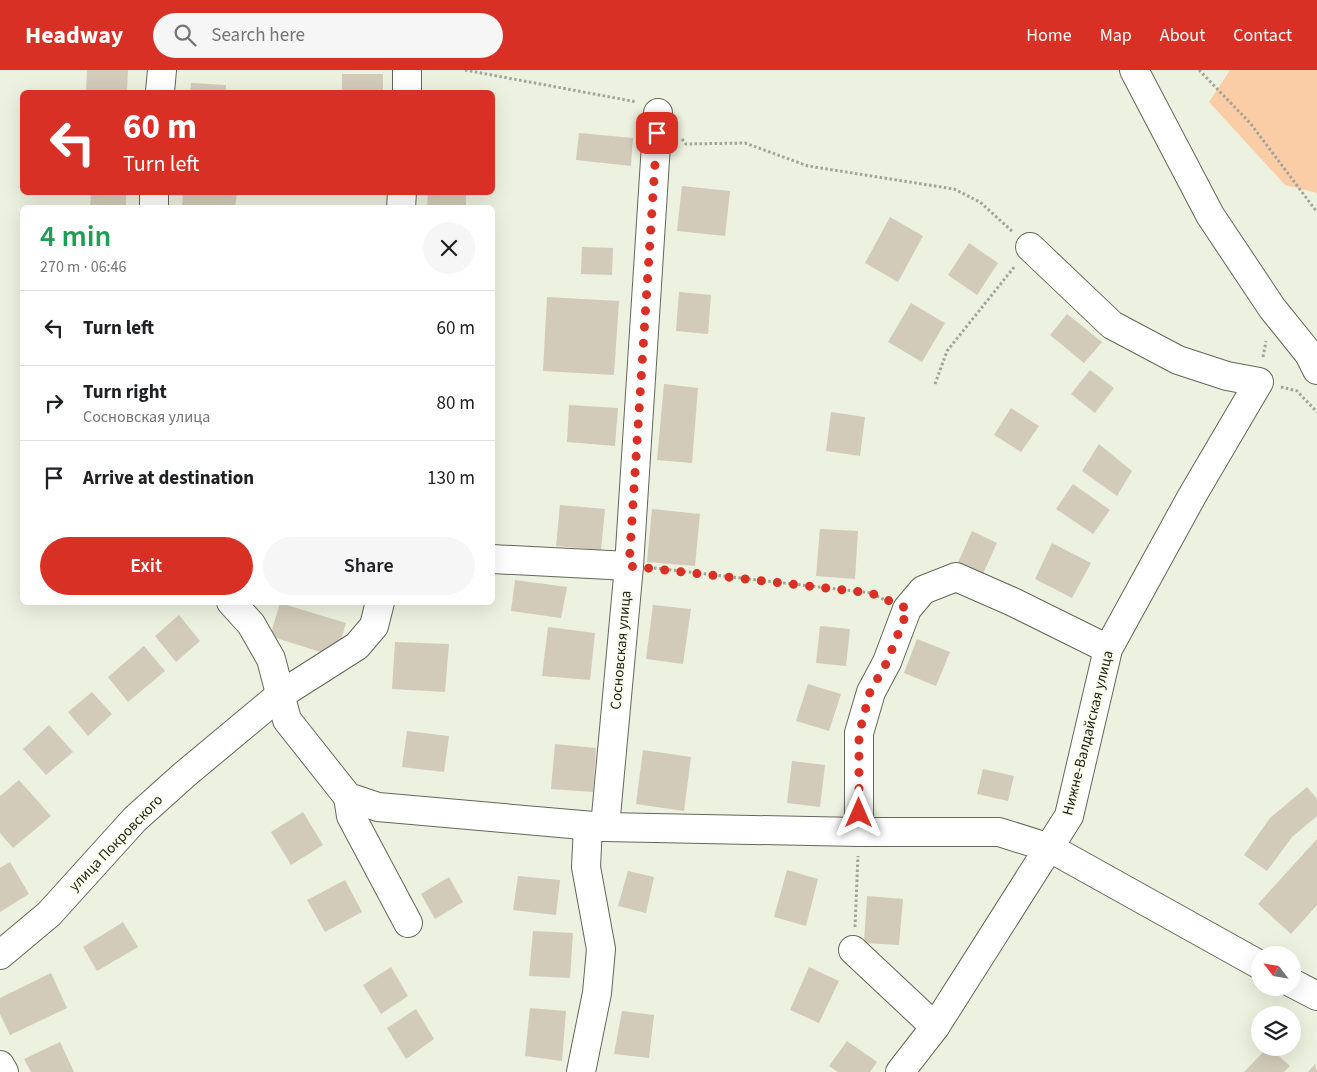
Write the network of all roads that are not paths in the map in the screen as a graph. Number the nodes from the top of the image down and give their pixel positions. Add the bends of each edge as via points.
1 (162, 70) edge
2 (407, 70) edge
3 (1134, 70) edge
4 (160, 90) edge
5 (407, 90) edge
6 (658, 113) road end
7 (1030, 247) road end
8 (1317, 370) edge
9 (495, 559) edge
10 (629, 566) junction
11 (235, 605) edge
12 (379, 605) edge
13 (1108, 649) junction
14 (280, 695) junction
15 (348, 798) junction
16 (596, 826) junction
17 (859, 832) junction
18 (1050, 848) junction
19 (408, 923) dead end
20 (854, 950) road end
21 (0, 954) edge
22 (1251, 960) edge
23 (1301, 987) edge
24 (1317, 996) edge
25 (935, 1027) junction
26 (0, 1064) edge
27 (4, 1072) edge
28 (581, 1072) edge
29 (900, 1072) edge

1 - 4 street
2 - 5 street
3 - 8 street via 1210,215 1272,308 1309,354
6 - 10 street, Сосновская улица
7 - 13 street, Нижне-Валдайская улица via 1119,330 1178,360 1227,376 1259,382
9 - 10 street
10 - 16 street, Сосновская улица
11 - 14 street via 251,624 271,659
12 - 14 street, улица Покровского via 374,626 357,646
13 - 17 street via 956,577 923,590 908,609 887,662 870,692 859,734
13 - 18 street, Нижне-Валдайская улица via 1069,816
14 - 15 street via 287,720
14 - 21 street, улица Покровского via 135,819 49,914
15 - 16 street via 378,807
15 - 19 street via 351,816
16 - 17 street
16 - 28 street, Сосновская улица via 586,867 601,949 597,994
17 - 18 street via 998,832
18 - 22 street
18 - 25 street, Нижне-Валдайская улица
20 - 25 street
23 - 24 street
25 - 29 street, Нижне-Валдайская улица
26 - 27 street

